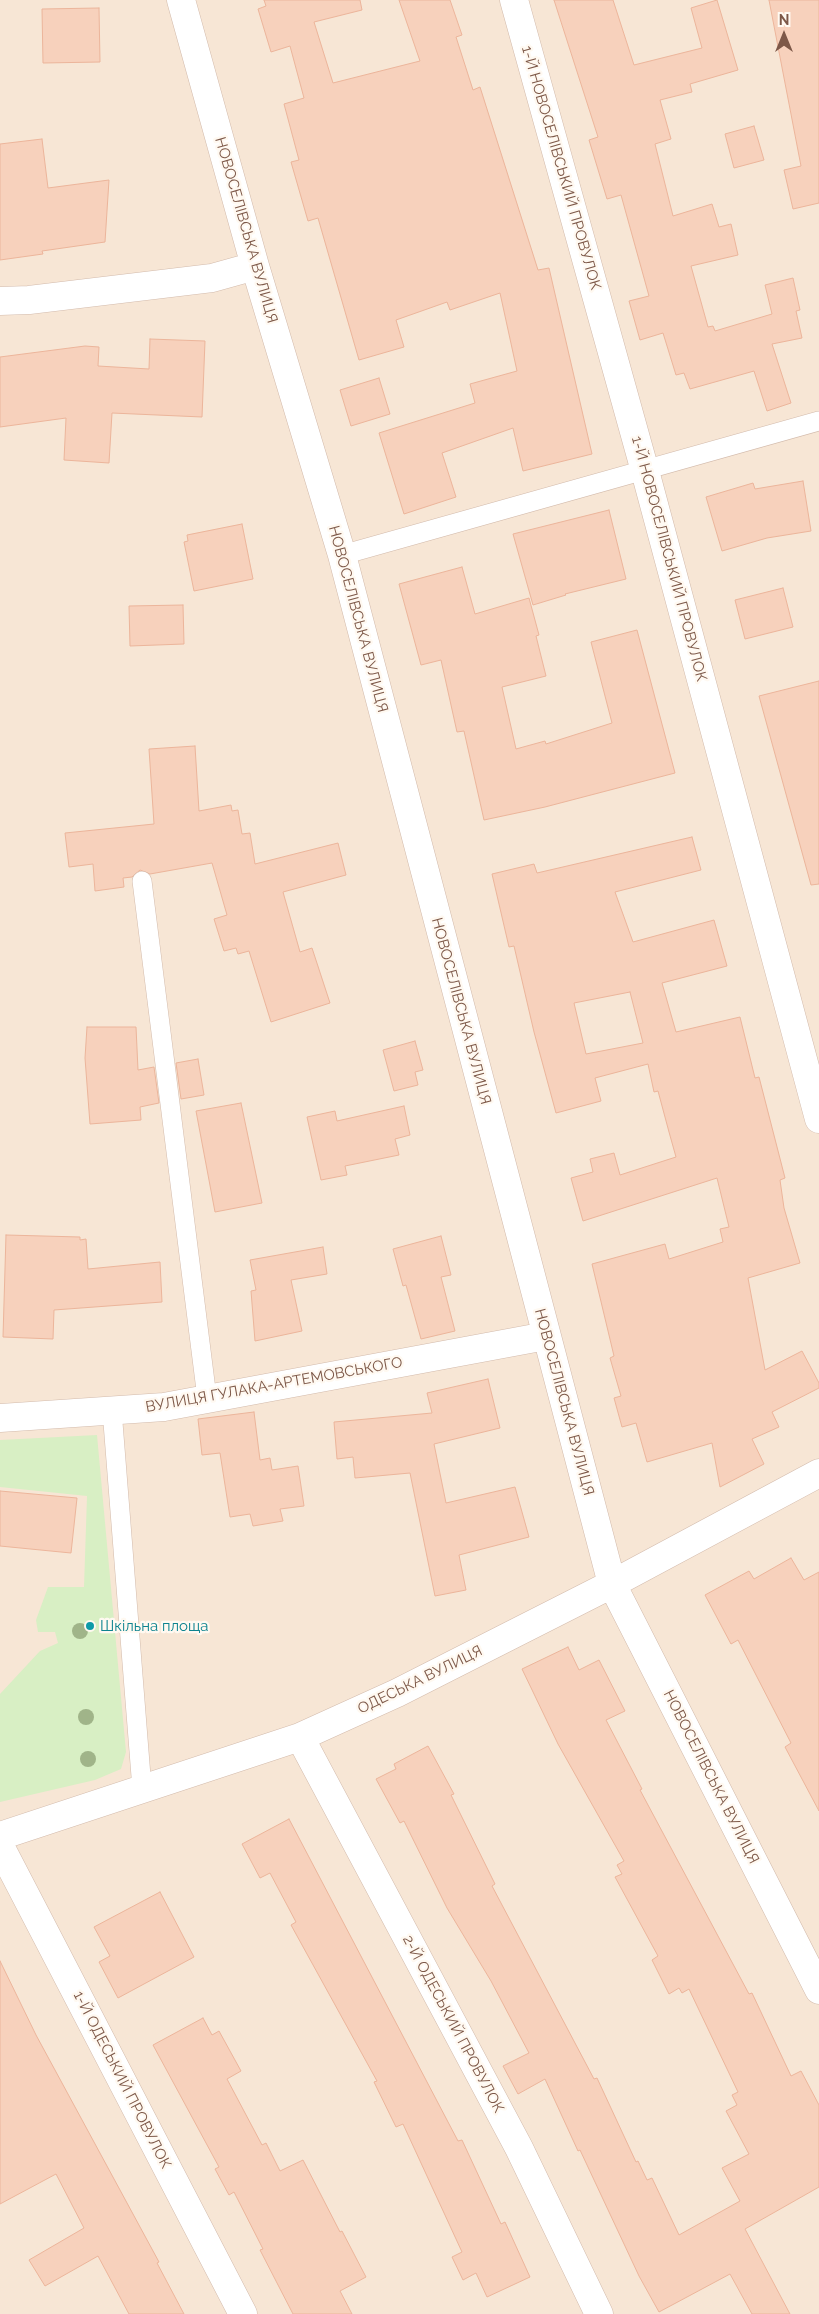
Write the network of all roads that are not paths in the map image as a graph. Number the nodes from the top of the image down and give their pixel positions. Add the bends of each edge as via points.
1 (181, 0) edge
2 (514, 0) edge
3 (255, 266) junction
4 (0, 301) edge
5 (819, 421) edge
6 (645, 471) junction
7 (342, 555) junction
8 (142, 881) dead end
9 (819, 1119) edge
10 (546, 1336) junction
11 (207, 1398) junction
12 (112, 1410) junction
13 (0, 1418) edge
14 (819, 1473) edge
15 (612, 1584) junction
16 (300, 1737) junction
17 (142, 1789) junction
18 (0, 1836) edge
19 (0, 1846) edge
20 (819, 1990) edge
21 (243, 2314) edge
22 (600, 2314) edge

1 - 3 street, НОВОСЕЛІВСЬКА ВУЛИЦЯ
2 - 6 street, 1-Й НОВОСЕЛІВСЬКИЙ ПРОВУЛОК
3 - 4 street via 212,278
3 - 7 street, НОВОСЕЛІВСЬКА ВУЛИЦЯ
5 - 6 lane
6 - 7 lane
6 - 9 street, 1-Й НОВОСЕЛІВСЬКИЙ ПРОВУЛОК
7 - 10 street, НОВОСЕЛІВСЬКА ВУЛИЦЯ
8 - 11 lane
10 - 11 street, ВУЛИЦЯ ГУЛАКА-АРТЕМОВСЬКОГО
10 - 15 street, НОВОСЕЛІВСЬКА ВУЛИЦЯ
11 - 12 street, ВУЛИЦЯ ГУЛАКА-АРТЕМОВСЬКОГО via 164,1406
12 - 13 street, ВУЛИЦЯ ГУЛАКА-АРТЕМОВСЬКОГО
12 - 17 lane
14 - 15 street, ОДЕСЬКА ВУЛИЦЯ
15 - 16 street, ОДЕСЬКА ВУЛИЦЯ via 397,1693
15 - 20 street, НОВОСЕЛІВСЬКА ВУЛИЦЯ
16 - 17 street, ОДЕСЬКА ВУЛИЦЯ
16 - 22 street, 2-Й ОДЕСЬКИЙ ПРОВУЛОК via 519,2148
17 - 18 street, ОДЕСЬКА ВУЛИЦЯ
19 - 21 street, 1-Й ОДЕСЬКИЙ ПРОВУЛОК

